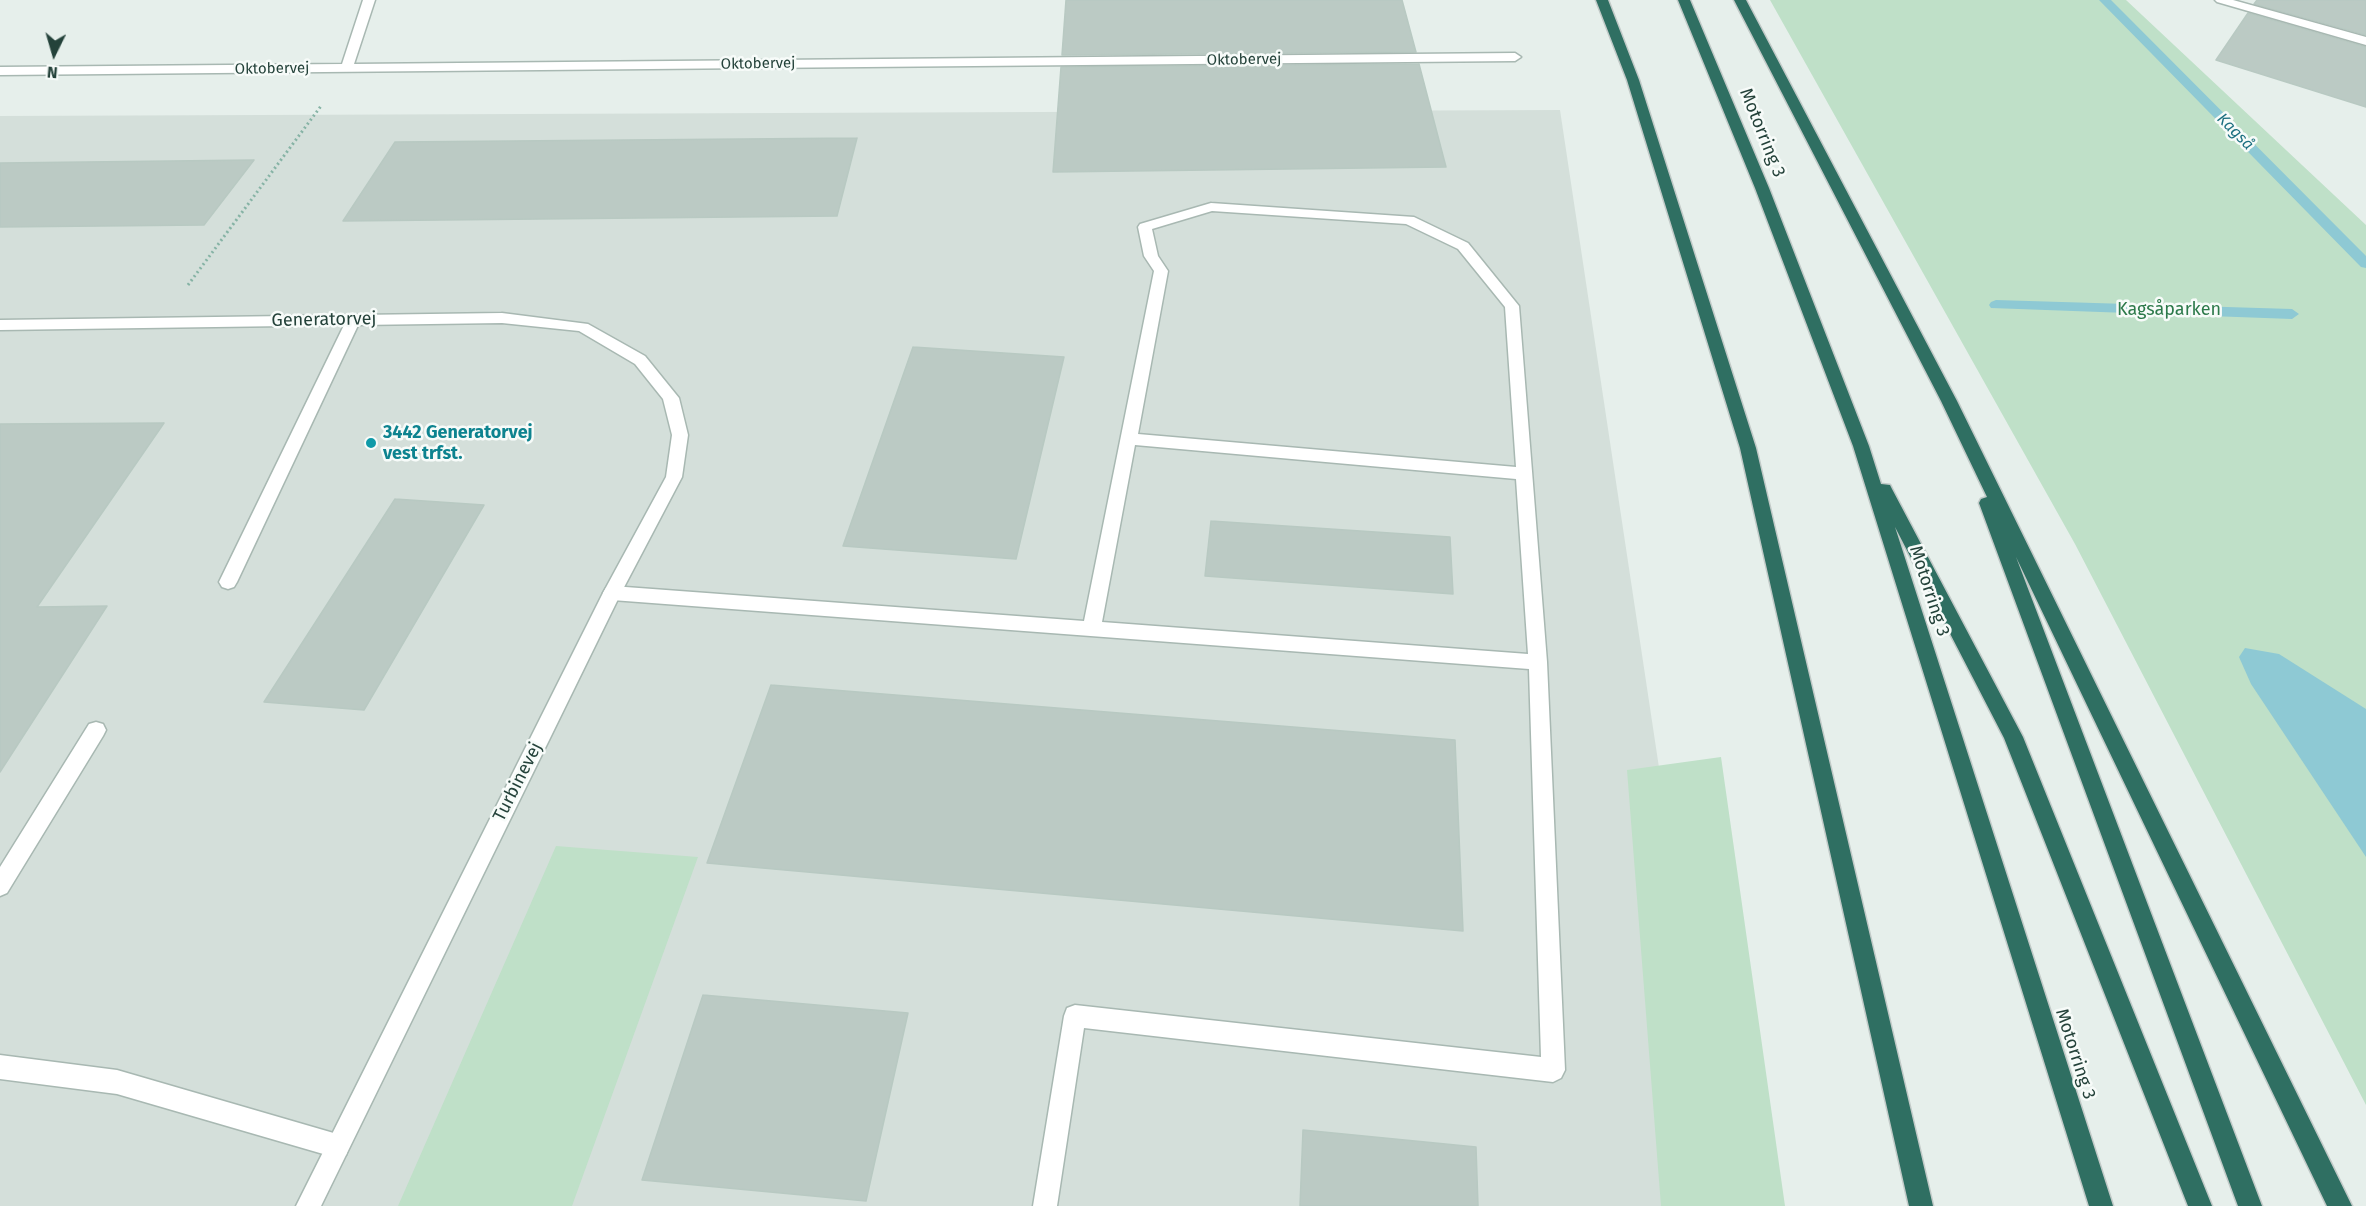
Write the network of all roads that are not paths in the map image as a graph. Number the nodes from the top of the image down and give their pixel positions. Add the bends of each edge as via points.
1 (369, 0) edge
2 (1602, 0) edge
3 (1684, 0) edge
4 (1740, 0) edge
5 (2221, 0) edge
6 (2366, 41) edge
7 (1515, 57) dead end
8 (347, 68) junction
9 (0, 71) edge
10 (354, 320) junction
11 (0, 325) edge
12 (640, 360) joint
13 (1949, 400) junction
14 (1129, 439) junction
15 (1861, 446) junction
16 (1524, 474) junction
17 (228, 582) dead end
18 (612, 593) junction
19 (1092, 628) junction
20 (1538, 662) junction
21 (96, 730) dead end
22 (0, 886) edge
23 (0, 1067) edge
24 (337, 1146) junction
25 (308, 1206) edge
26 (1045, 1206) edge
27 (1921, 1206) edge
28 (2101, 1206) edge
29 (2200, 1206) edge
30 (2250, 1206) edge
31 (2340, 1206) edge

1 - 8 street
2 - 27 highway via 1633,80 1748,448
3 - 15 highway, Motorring 3 via 1762,188
4 - 13 highway
5 - 6 street
7 - 8 street, Oktobervej
8 - 9 street, Oktobervej
10 - 11 street, Generatorvej
10 - 12 street, Generatorvej via 502,318 584,327
10 - 17 street
12 - 18 street, Turbinevej via 671,398 680,435 674,477
13 - 30 highway
13 - 31 highway
14 - 16 street
14 - 16 street via 1161,271 1150,256 1145,227 1211,207 1409,220 1462,246 1512,306
14 - 19 street
15 - 28 highway, Motorring 3
15 - 29 highway via 2013,737
16 - 20 street
18 - 19 street
18 - 24 street, Turbinevej
19 - 20 street
20 - 26 street via 1552,1070 1075,1016
21 - 22 street
23 - 24 street via 117,1082
24 - 25 street, Turbinevej

